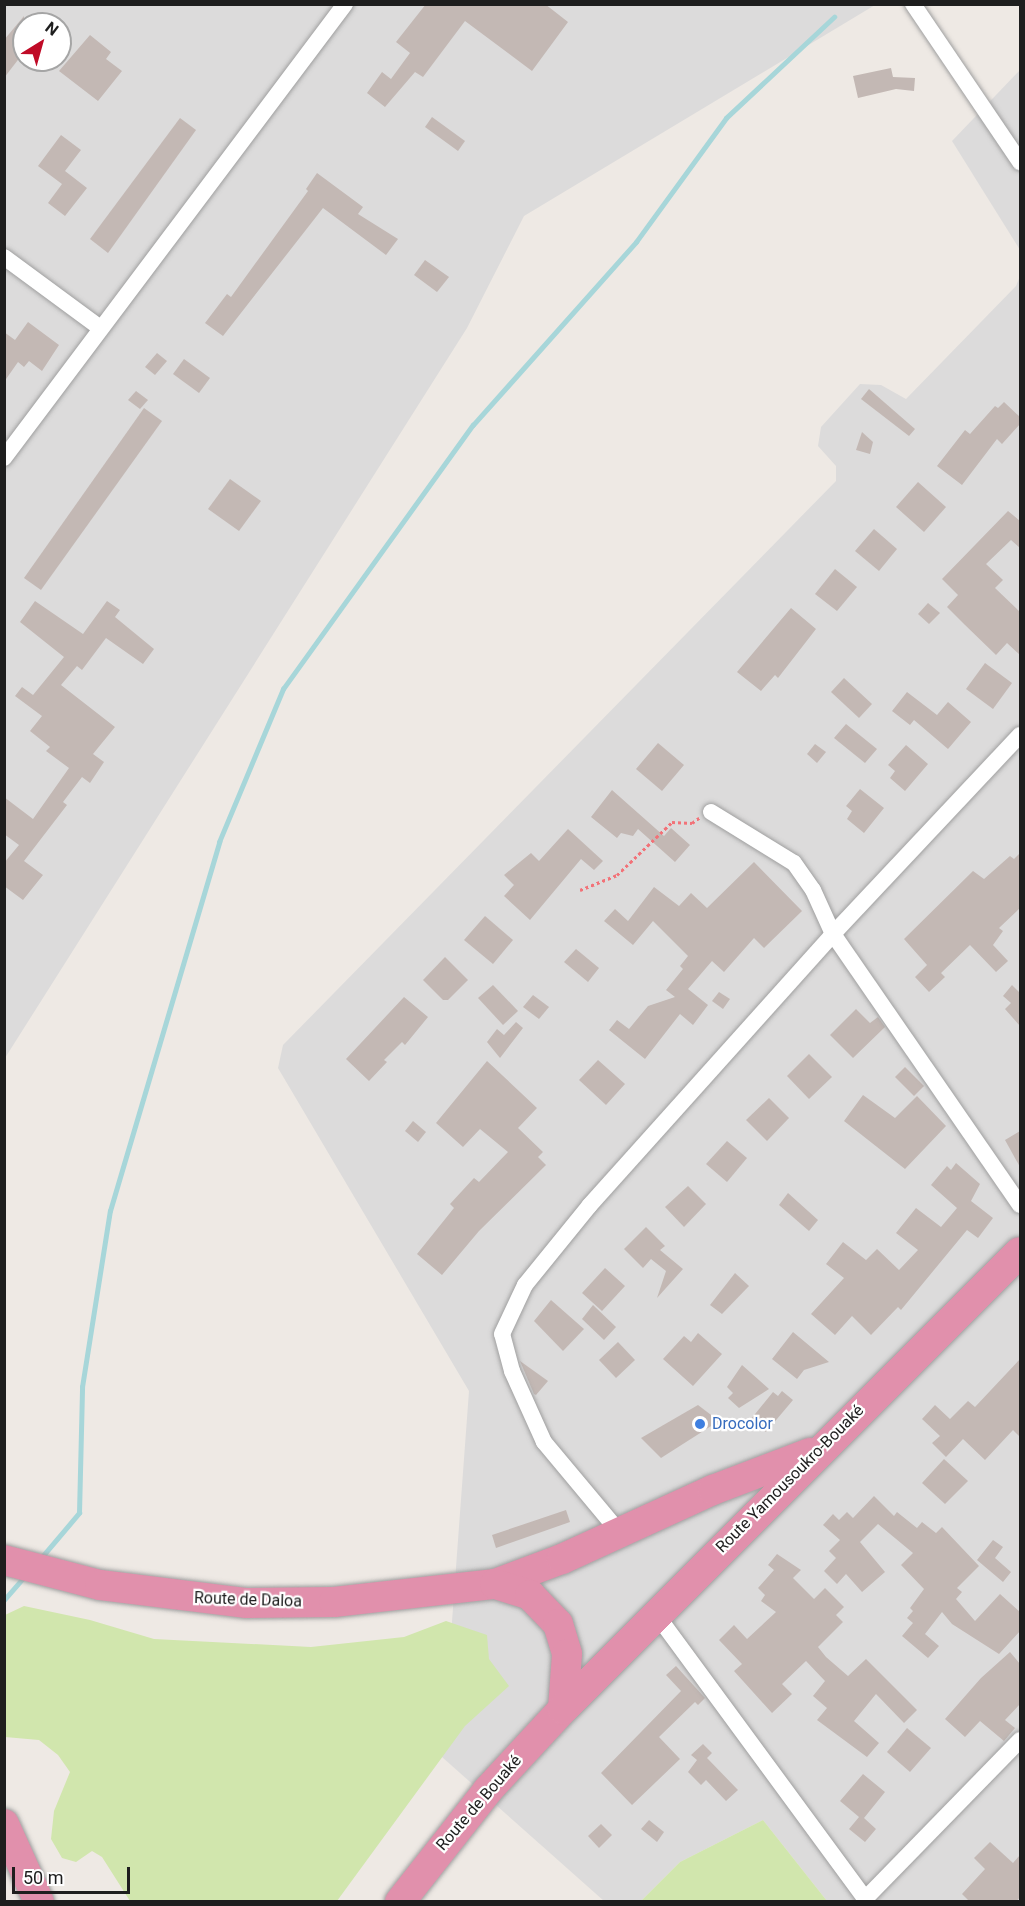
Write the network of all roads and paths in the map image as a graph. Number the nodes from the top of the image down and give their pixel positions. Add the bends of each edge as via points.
1 (345, 4) edge
2 (913, 4) edge
3 (1020, 162) edge
4 (4, 257) edge
5 (99, 327) junction
6 (4, 458) edge
7 (1020, 735) edge
8 (711, 812) joint
9 (580, 890) dead end
10 (833, 934) junction
11 (1020, 1205) edge
12 (1020, 1251) edge
13 (819, 1449) junction
14 (620, 1533) junction
15 (4, 1560) edge
16 (495, 1584) junction
17 (656, 1614) junction
18 (563, 1709) junction
19 (1020, 1740) edge
20 (4, 1824) edge
21 (866, 1900) edge
22 (39, 1902) edge
23 (400, 1902) edge

1 - 5 street
2 - 3 street
4 - 5 street
5 - 6 street
7 - 10 street
8 - 9 path via 692,822 672,822 617,875
8 - 10 street via 794,863 813,891
10 - 11 street
10 - 14 street via 590,1205 525,1285 502,1334 512,1371 544,1442
12 - 13 highway, Route Yamousoukro-Bouaké
13 - 14 highway via 712,1490
13 - 17 highway, Route Yamousoukro-Bouaké
14 - 16 highway
15 - 16 highway, Route de Daloa via 100,1586 247,1604 334,1602
16 - 18 highway via 530,1595 558,1624 567,1654
17 - 18 highway, Route Yamousoukro-Bouaké
17 - 21 street
18 - 23 highway, Route de Bouaké via 488,1790
19 - 21 street
20 - 22 highway

